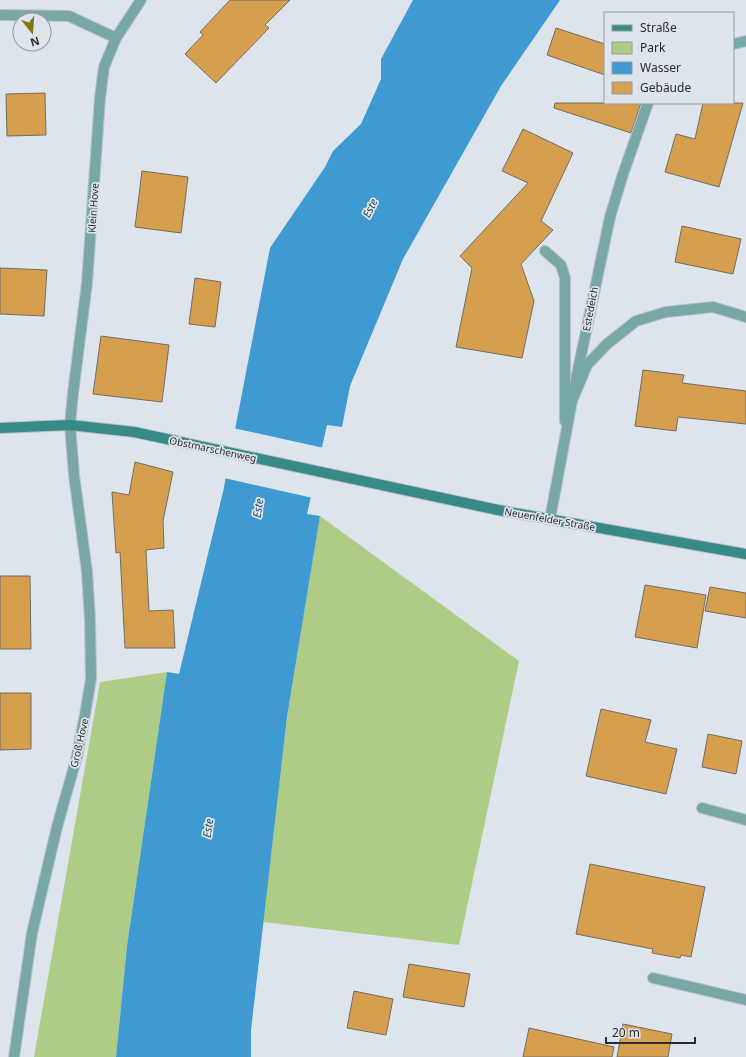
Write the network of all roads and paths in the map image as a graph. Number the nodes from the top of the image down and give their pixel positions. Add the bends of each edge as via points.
1 (141, 0) edge
2 (0, 15) edge
3 (116, 38) junction
4 (746, 41) edge
5 (734, 44) edge
6 (648, 104) edge
7 (545, 251) dead end
8 (746, 317) edge
9 (572, 401) junction
10 (70, 425) junction
11 (0, 428) edge
12 (565, 439) junction
13 (355, 480) joint
14 (550, 519) junction
15 (746, 554) edge
16 (702, 808) dead end
17 (746, 820) edge
18 (653, 978) dead end
19 (746, 1000) edge
20 (14, 1057) edge

1 - 3 street, Klein Hove
2 - 3 street via 69,16
3 - 10 street, Klein Hove via 104,67 100,98 87,283
4 - 5 street
6 - 9 street, Estedeich via 610,217
7 - 12 street via 561,265 565,278
8 - 9 street via 714,307 666,312 636,322 607,344 587,365
9 - 12 street, Estedeich
10 - 11 main road
10 - 13 main road, Obstmarschenweg via 134,432
10 - 20 street, Groß Hove via 87,572 91,679 77,756 32,933
12 - 14 street, Estedeich
13 - 14 main road, Neuenfelder Straße
14 - 15 main road, Neuenfelder Straße
16 - 17 street
18 - 19 street

